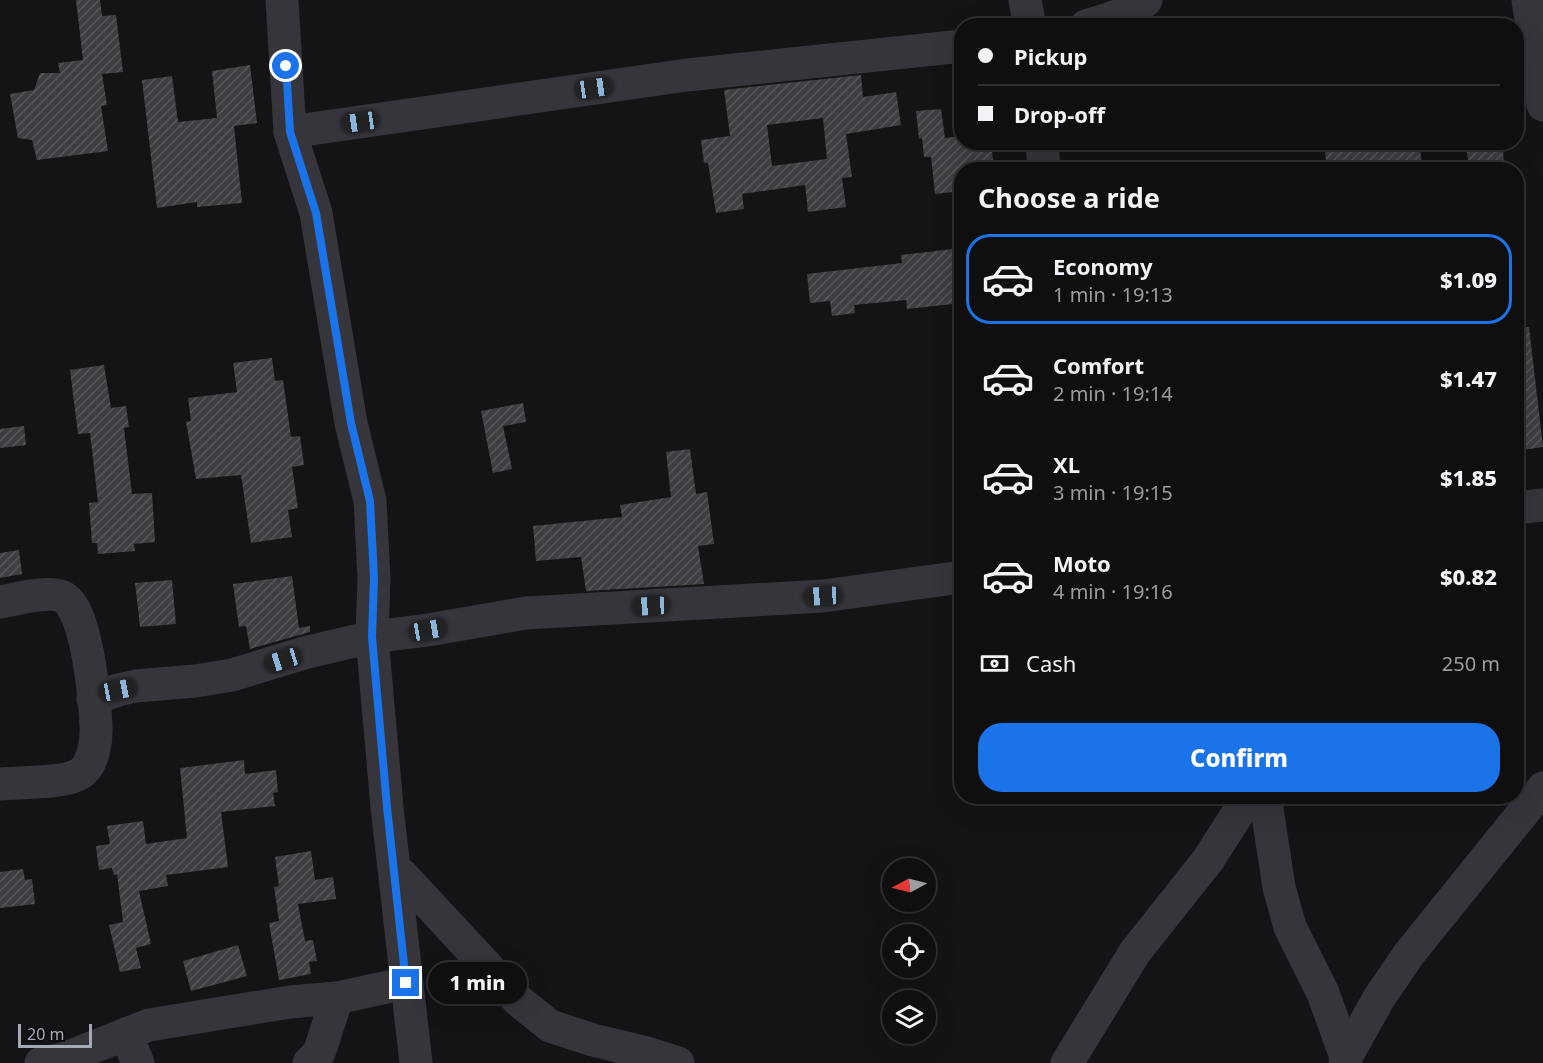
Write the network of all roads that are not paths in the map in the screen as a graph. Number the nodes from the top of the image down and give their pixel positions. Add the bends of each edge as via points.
1 (282, 0) edge
2 (1024, 0) edge
3 (1146, 0) edge
4 (1528, 0) edge
5 (1028, 18) edge
6 (1110, 18) edge
7 (954, 47) edge
8 (1543, 105) edge
9 (290, 132) junction
10 (1543, 505) edge
11 (1524, 507) edge
12 (954, 579) edge
13 (0, 602) edge
14 (372, 637) junction
15 (93, 699) junction
16 (0, 784) edge
17 (1543, 788) edge
18 (1244, 804) edge
19 (1266, 804) edge
20 (402, 874) dead end
21 (406, 983) junction
22 (338, 998) junction
23 (132, 1049) edge
24 (1345, 1060) edge
25 (41, 1063) edge
26 (309, 1063) edge
27 (416, 1063) edge
28 (678, 1063) edge
29 (1067, 1063) edge

1 - 9 street
2 - 5 street
3 - 6 street
4 - 8 street
7 - 9 street via 687,75
9 - 14 street via 316,213 351,423 370,501
10 - 11 street
12 - 14 street via 823,596 526,613
13 - 15 street via 57,594 70,601 84,632
14 - 15 street via 232,675 136,686
14 - 21 street
15 - 16 street via 97,728 90,762 82,773 62,780
17 - 24 street via 1409,954
18 - 29 street via 1208,860 1135,952
19 - 24 street via 1290,927 1323,993
20 - 28 street via 519,1001 550,1026
21 - 22 street
21 - 27 street
22 - 23 street via 149,1024
22 - 26 street via 319,1053
23 - 25 street

